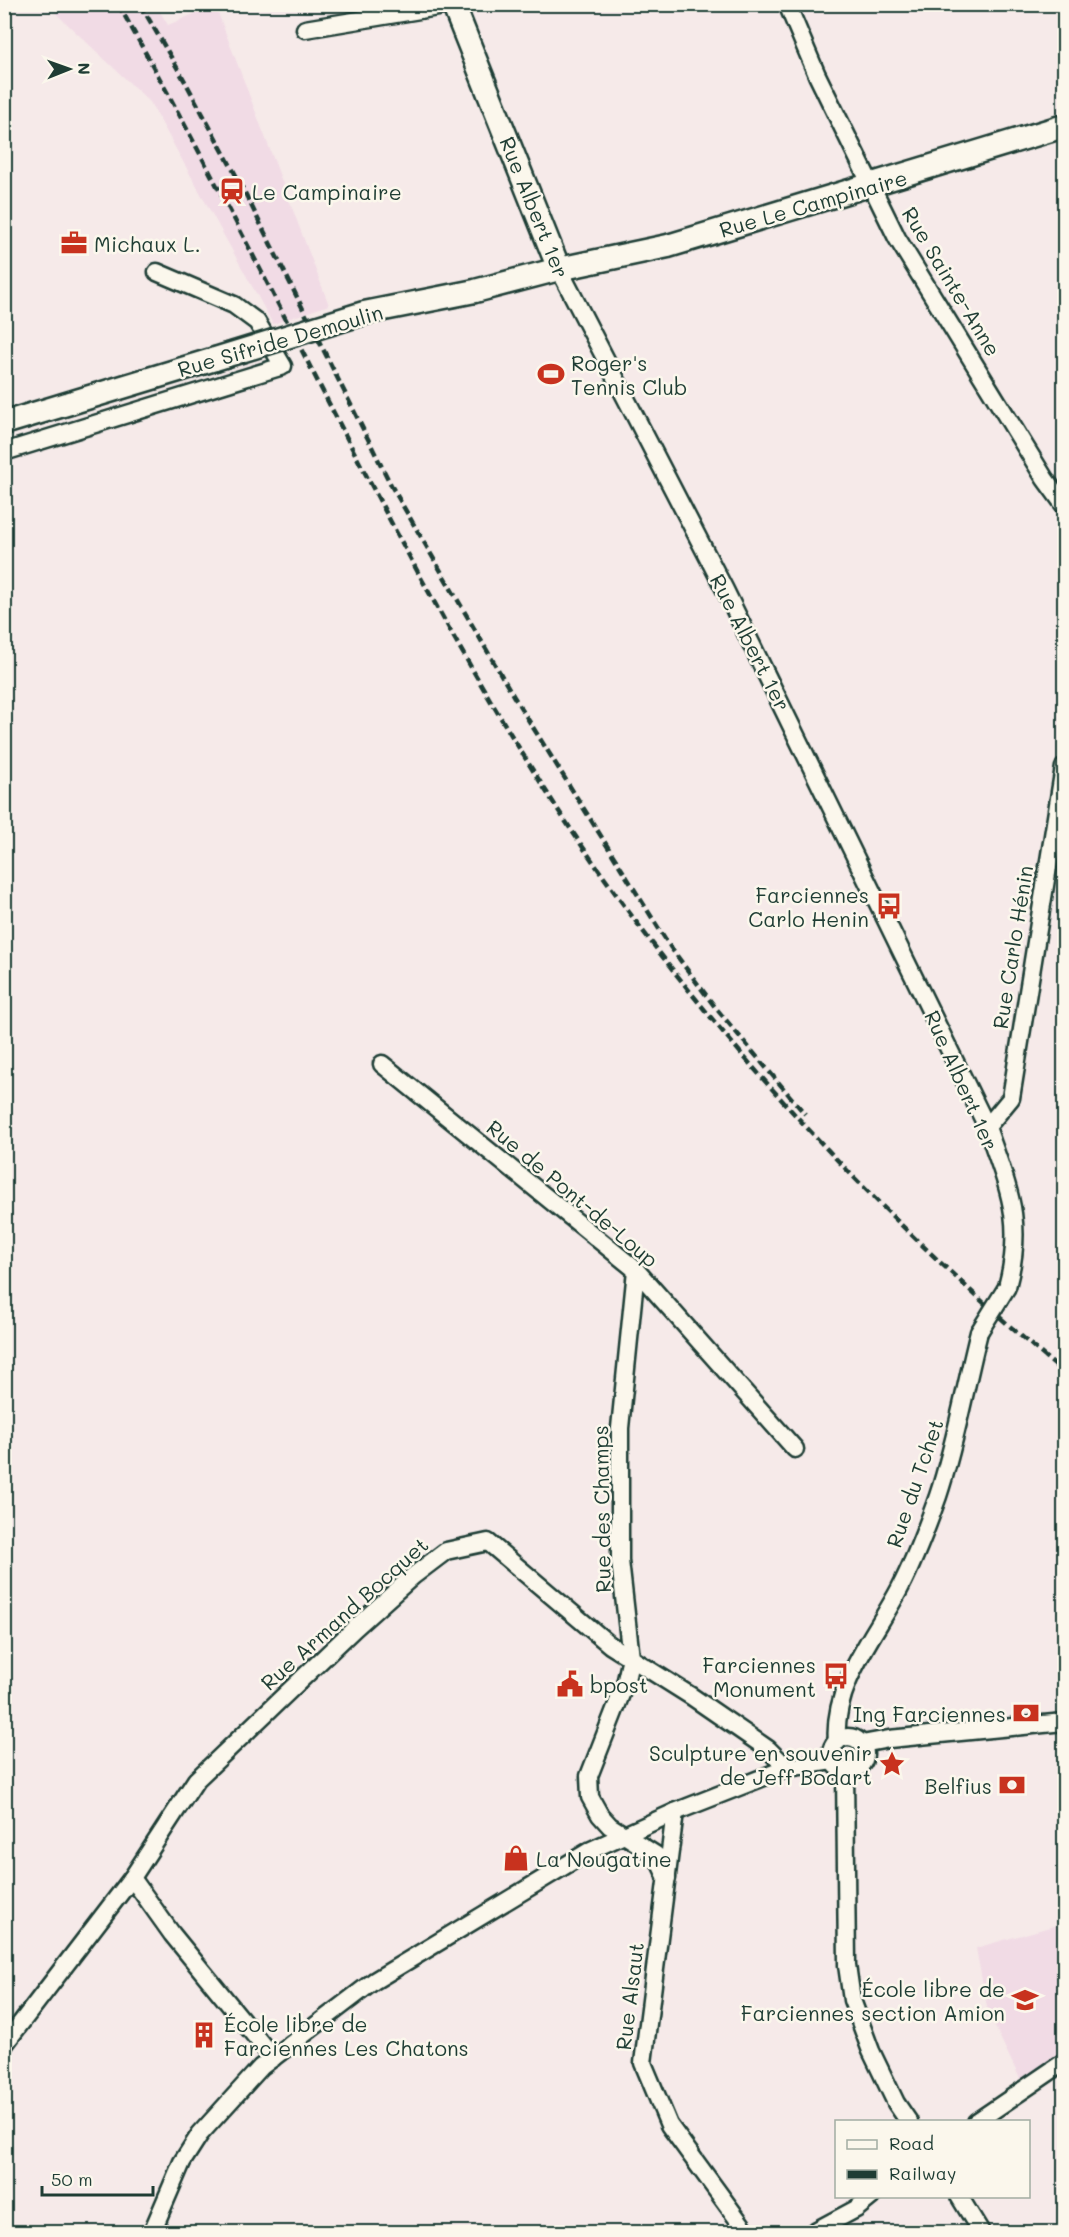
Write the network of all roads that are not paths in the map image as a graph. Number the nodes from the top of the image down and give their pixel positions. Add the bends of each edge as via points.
1 (787, 4) edge
2 (454, 5) edge
3 (305, 29) dead end
4 (1065, 126) edge
5 (870, 184) junction
6 (559, 269) junction
7 (157, 272) dead end
8 (4, 423) edge
9 (4, 452) edge
10 (1065, 505) edge
11 (1065, 767) edge
12 (382, 1064) dead end
13 (987, 1127) junction
14 (636, 1270) junction
15 (1008, 1287) joint
16 (795, 1449) dead end
17 (631, 1658) junction
18 (1065, 1722) edge
19 (843, 1751) junction
20 (787, 1768) junction
21 (675, 1812) junction
22 (623, 1836) junction
23 (132, 1878) junction
24 (667, 1878) junction
25 (4, 2045) edge
26 (273, 2058) junction
27 (1065, 2062) edge
28 (908, 2120) edge
29 (977, 2120) edge
30 (870, 2198) edge
31 (960, 2198) edge
32 (152, 2232) edge
33 (747, 2232) edge
34 (813, 2232) edge
35 (981, 2232) edge

1 - 5 street, Rue Sainte-Anne
2 - 3 street
2 - 6 main road, Rue Albert 1er
4 - 5 main road, Rue Le Campinaire
5 - 6 main road, Rue Le Campinaire via 668,246
5 - 10 street, Rue Sainte-Anne via 897,238 1045,479
6 - 8 main road, Rue Sifride Demoulin, bridge via 364,313
6 - 13 street, Rue Albert 1er via 725,590
7 - 9 street via 234,305 257,322 283,366
11 - 13 street, Rue Carlo Hénin via 1011,1098
12 - 14 street, Rue de Pont-de-Loup
13 - 15 street, Rue Albert 1er via 1010,1194 1017,1230
14 - 16 street, Rue de Pont-de-Loup
14 - 17 street, Rue des Champs via 620,1428 620,1561
15 - 19 street, Rue du Tchet, bridge via 979,1332 959,1424 919,1546 844,1688 838,1709
17 - 20 street, Rue Armand Bocquet via 768,1749
17 - 22 street, Rue des Champs via 625,1684 589,1776 590,1797 600,1815
17 - 23 street, Rue Armand Bocquet via 610,1645 488,1542 446,1551 355,1628 196,1780
18 - 19 street via 890,1738
19 - 20 street
19 - 28 street, Rue du Tchet via 847,1965 852,2000 871,2051
20 - 21 street
21 - 22 street
21 - 24 street, Rue Alsaut
22 - 24 street via 639,1842 656,1856
22 - 26 street via 591,1850 374,1981
23 - 25 street, Rue Armand Bocquet
23 - 26 street via 172,1934
24 - 33 street, Rue Alsaut via 643,2064 669,2125
26 - 32 street via 200,2134 182,2162
27 - 29 street
30 - 34 street
31 - 35 street

